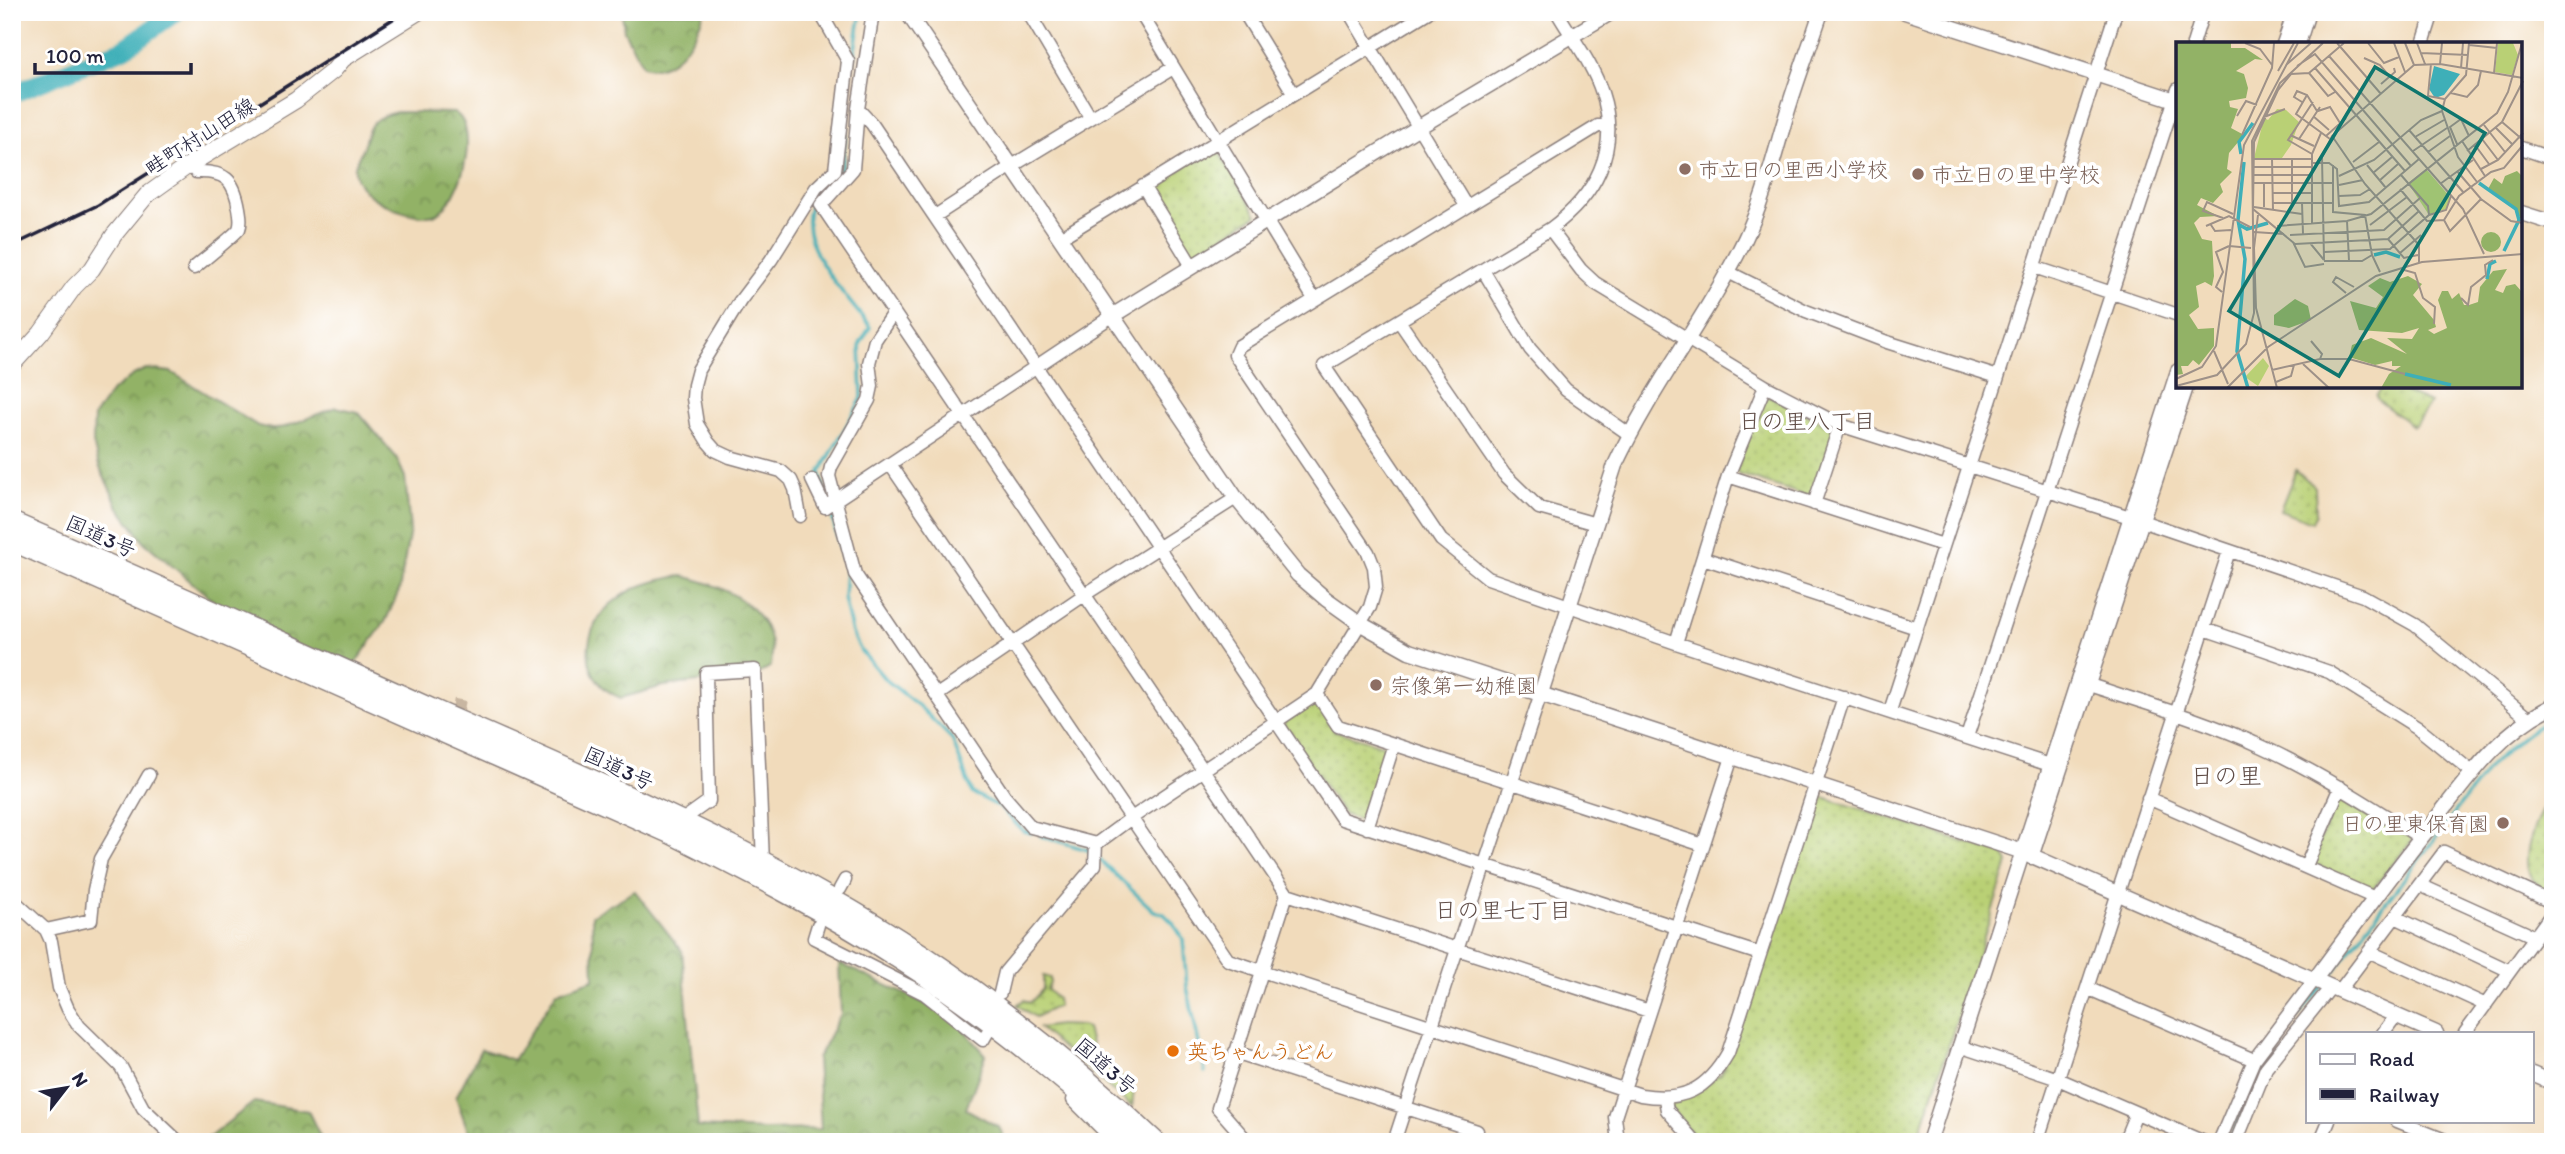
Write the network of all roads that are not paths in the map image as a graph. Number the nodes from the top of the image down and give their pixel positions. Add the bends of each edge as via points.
1 (418, 12) edge
2 (820, 12) edge
3 (873, 12) edge
4 (907, 12) edge
5 (1028, 12) edge
6 (1140, 12) edge
7 (1244, 12) edge
8 (1349, 12) edge
9 (1429, 12) edge
10 (1557, 12) edge
11 (1612, 12) edge
12 (1821, 12) edge
13 (1905, 12) edge
14 (2116, 12) edge
15 (2203, 12) edge
16 (2295, 12) edge
17 (2308, 12) edge
18 (2433, 12) edge
19 (1571, 35) junction
20 (2194, 42) edge
21 (2285, 42) edge
22 (2299, 42) edge
23 (2424, 42) edge
24 (1370, 48) junction
25 (1173, 68) junction
26 (2096, 74) junction
27 (1294, 94) junction
28 (2176, 97) edge
29 (2176, 100) edge
30 (858, 109) junction
31 (1090, 117) junction
32 (1607, 125) junction
33 (1419, 127) junction
34 (1218, 142) junction
35 (2523, 149) edge
36 (2553, 159) edge
37 (189, 165) junction
38 (1012, 166) junction
39 (1143, 186) junction
40 (813, 194) junction
41 (825, 202) junction
42 (1466, 206) junction
43 (2523, 214) edge
44 (935, 216) junction
45 (1266, 221) junction
46 (2553, 223) edge
47 (1550, 229) junction
48 (1060, 237) junction
49 (1192, 266) junction
50 (2034, 267) junction
51 (194, 268) dead end
52 (1483, 270) junction
53 (1728, 272) junction
54 (2111, 292) junction
55 (1314, 299) junction
56 (893, 313) junction
57 (2176, 314) edge
58 (1112, 316) junction
59 (1399, 321) junction
60 (1686, 338) junction
61 (12, 365) edge
62 (1036, 366) junction
63 (1998, 377) junction
64 (2176, 379) edge
65 (1765, 386) junction
66 (2186, 388) edge
67 (963, 414) junction
68 (1840, 425) junction
69 (1629, 434) junction
70 (890, 464) junction
71 (1970, 467) junction
72 (1728, 476) junction
73 (812, 480) dead end
74 (2047, 491) junction
75 (1236, 498) junction
76 (837, 500) junction
77 (1814, 504) junction
78 (800, 516) dead end
79 (2136, 519) junction
80 (12, 522) edge
81 (1596, 524) junction
82 (12, 541) edge
83 (1943, 545) junction
84 (1158, 547) junction
85 (2229, 551) junction
86 (1703, 558) junction
87 (1084, 595) junction
88 (1569, 607) junction
89 (1362, 624) junction
90 (1917, 628) junction
91 (2204, 629) junction
92 (1676, 643) junction
93 (1013, 645) junction
94 (2083, 683) junction
95 (1317, 694) junction
96 (937, 695) junction
97 (1540, 696) junction
98 (1844, 697) junction
99 (2553, 706) edge
100 (1890, 711) junction
101 (2177, 713) junction
102 (2528, 718) junction
103 (1276, 720) junction
104 (1966, 737) junction
105 (1394, 744) junction
106 (1731, 757) junction
107 (2050, 765) junction
108 (1203, 770) junction
109 (2472, 772) junction
110 (149, 775) dead end
111 (1510, 781) junction
112 (1814, 785) junction
113 (2340, 787) junction
114 (2148, 798) junction
115 (1130, 818) junction
116 (681, 821) junction
117 (1367, 828) junction
118 (2421, 838) junction
119 (1096, 844) junction
120 (1703, 845) junction
121 (2027, 854) junction
122 (763, 862) junction
123 (1484, 866) junction
124 (2306, 866) junction
125 (2420, 886) junction
126 (1287, 894) junction
127 (2118, 894) junction
128 (2375, 898) junction
129 (12, 899) edge
130 (2553, 903) edge
131 (2553, 912) edge
132 (2395, 917) junction
133 (818, 925) dead end
134 (1677, 928) junction
135 (46, 930) junction
136 (2535, 937) junction
137 (1456, 948) junction
138 (2370, 952) junction
139 (1760, 954) junction
140 (1262, 970) junction
141 (2510, 971) junction
142 (2315, 979) junction
143 (2087, 988) junction
144 (2336, 989) junction
145 (1000, 993) dead end
146 (2486, 1004) junction
147 (1649, 1011) junction
148 (2395, 1017) junction
149 (1432, 1025) junction
150 (2384, 1032) edge
151 (2433, 1032) edge
152 (2466, 1032) edge
153 (987, 1033) dead end
154 (1021, 1046) junction
155 (1964, 1048) junction
156 (1235, 1052) junction
157 (2254, 1060) junction
158 (2534, 1075) edge
159 (2058, 1079) junction
160 (2553, 1083) edge
161 (1625, 1089) junction
162 (1665, 1099) junction
163 (1405, 1107) junction
164 (2136, 1113) junction
165 (2329, 1122) edge
166 (2399, 1122) edge
167 (1477, 1131) dead end
168 (2420, 1136) edge
169 (179, 1142) edge
170 (1115, 1142) edge
171 (1133, 1142) edge
172 (1156, 1142) edge
173 (1248, 1142) edge
174 (1394, 1142) edge
175 (1618, 1142) edge
176 (1695, 1142) edge
177 (1929, 1142) edge
178 (1939, 1142) edge
179 (2038, 1142) edge
180 (2124, 1142) edge
181 (2204, 1142) edge
182 (2219, 1142) edge
183 (2236, 1142) edge
184 (2320, 1142) edge
185 (2450, 1142) edge

1 - 37 main road, 畦町村山田線 via 343,59 296,100
2 - 40 street via 848,61 835,170
3 - 30 street
4 - 38 street
5 - 31 street
6 - 25 street
7 - 27 street
8 - 24 street
9 - 24 street
10 - 19 street
11 - 19 street
12 - 53 street via 1764,193
13 - 26 street
14 - 26 street
15 - 20 street
16 - 21 street
17 - 22 street
18 - 23 street
19 - 32 street via 1602,92
19 - 33 street
24 - 27 street
24 - 33 street
25 - 31 street
25 - 34 street
26 - 28 street
26 - 50 street
27 - 34 street
29 - 54 street
30 - 41 street via 853,169
30 - 44 street
31 - 38 street
32 - 42 street via 1598,126
32 - 47 street via 1597,182 1570,214
33 - 42 street
33 - 45 street
34 - 39 street
34 - 45 street
35 - 36 street
37 - 51 street via 196,172 215,171 225,177 236,191 241,220 236,233
37 - 61 main road, 畦町村山田線 via 147,195
38 - 44 street
38 - 48 street
39 - 48 street
39 - 49 street
40 - 41 street
40 - 78 street via 698,370 693,398 698,424 715,450 781,471 795,489
41 - 56 street via 821,205
42 - 55 street
43 - 46 street
44 - 62 street
45 - 49 street
45 - 55 street
47 - 52 street
47 - 60 street via 1595,283
48 - 58 street
49 - 58 street
50 - 54 street
50 - 63 street
52 - 59 street
52 - 69 street via 1530,349 1566,390
53 - 60 street
53 - 63 street via 1805,311
54 - 57 street
54 - 74 street
55 - 89 street via 1239,346 1235,355 1368,552 1376,587
56 - 67 street
56 - 76 street via 875,340 869,363 869,400 831,467 829,476
58 - 62 street
58 - 75 street
59 - 81 street via 1504,474 1539,508
59 - 88 street via 1324,366 1441,540 1488,578
60 - 65 street
60 - 69 street
62 - 67 street
62 - 84 street
63 - 71 street
64 - 79 street
65 - 68 street
65 - 72 street
66 - 79 street
67 - 70 street
67 - 87 street
68 - 71 street
68 - 77 street
69 - 81 street
70 - 76 street
70 - 93 street
71 - 74 street
71 - 83 street
72 - 77 street
72 - 86 street
73 - 76 street via 825,507
74 - 79 street
74 - 104 street
75 - 84 street
75 - 89 street via 1298,575
76 - 96 street via 855,575
77 - 83 street
79 - 85 street
79 - 94 street
80 - 116 highway, 国道3号
81 - 88 street
82 - 154 highway, 国道3号 via 740,868 899,959
83 - 90 street
84 - 87 street
84 - 103 street
85 - 91 street
85 - 102 street via 2373,601 2414,625
86 - 90 street
86 - 92 street
87 - 93 street
87 - 108 street
88 - 92 street
88 - 97 street
89 - 95 street
89 - 97 street via 1409,651
90 - 100 street
91 - 101 street
91 - 109 street via 2329,672 2418,728
92 - 98 street
93 - 96 street
93 - 115 street
94 - 101 street
94 - 107 street
94 - 121 street
95 - 103 street
95 - 105 street via 1338,726
96 - 119 street via 1023,820 1031,827
97 - 106 street
97 - 111 street
98 - 100 street
98 - 112 street
99 - 102 street
100 - 104 street
101 - 113 street via 2262,746
101 - 114 street
102 - 109 street
103 - 108 street
103 - 117 street via 1335,811 1342,819
104 - 107 street
105 - 111 street
105 - 117 street
106 - 112 street
106 - 120 street
107 - 121 street
108 - 115 street
108 - 126 street
109 - 118 street
110 - 135 street via 102,859 91,920
111 - 120 street
111 - 123 street
112 - 121 street
112 - 139 street
113 - 118 street
113 - 124 street
114 - 124 street
114 - 127 street
115 - 119 street
115 - 140 street via 1228,960
116 - 122 highway, 国道3号
116 - 122 street via 709,802 706,673 755,670
117 - 123 street
118 - 128 street
119 - 145 street via 1095,866 1005,972
120 - 134 street
121 - 127 street
121 - 155 street
122 - 172 highway, 国道3号 via 837,902 963,982 1066,1062
123 - 134 street
123 - 137 street
124 - 128 street
125 - 130 street via 2445,852
125 - 132 street
125 - 136 street
126 - 137 street
126 - 140 street
127 - 142 street
127 - 143 street
128 - 142 street
129 - 135 street
131 - 136 street
132 - 138 street
132 - 141 street
133 - 153 street via 814,937 925,994 983,1040
134 - 139 street
134 - 147 street
135 - 169 street via 68,1009 121,1067 143,1108
136 - 141 street
137 - 147 street
137 - 149 street
138 - 144 street
138 - 146 street
139 - 162 street via 1721,1066 1689,1093
140 - 149 street
140 - 156 street
141 - 146 street
142 - 144 street
142 - 157 street
143 - 157 street
143 - 159 street
144 - 148 street
144 - 183 street via 2266,1068
146 - 152 street
147 - 161 street
148 - 150 street
148 - 151 street
149 - 161 street
149 - 163 street
154 - 170 street via 1032,1067 1060,1087
154 - 171 highway, 国道3号
155 - 159 street
155 - 177 street
155 - 178 street
156 - 163 street
156 - 173 street via 1218,1108
157 - 182 street
158 - 160 street
159 - 164 street
159 - 179 street
161 - 162 street
161 - 175 street via 1615,1117
162 - 176 street via 1667,1110
163 - 167 street
163 - 174 street
164 - 180 street
164 - 181 street
165 - 184 street
166 - 168 street
168 - 185 street

